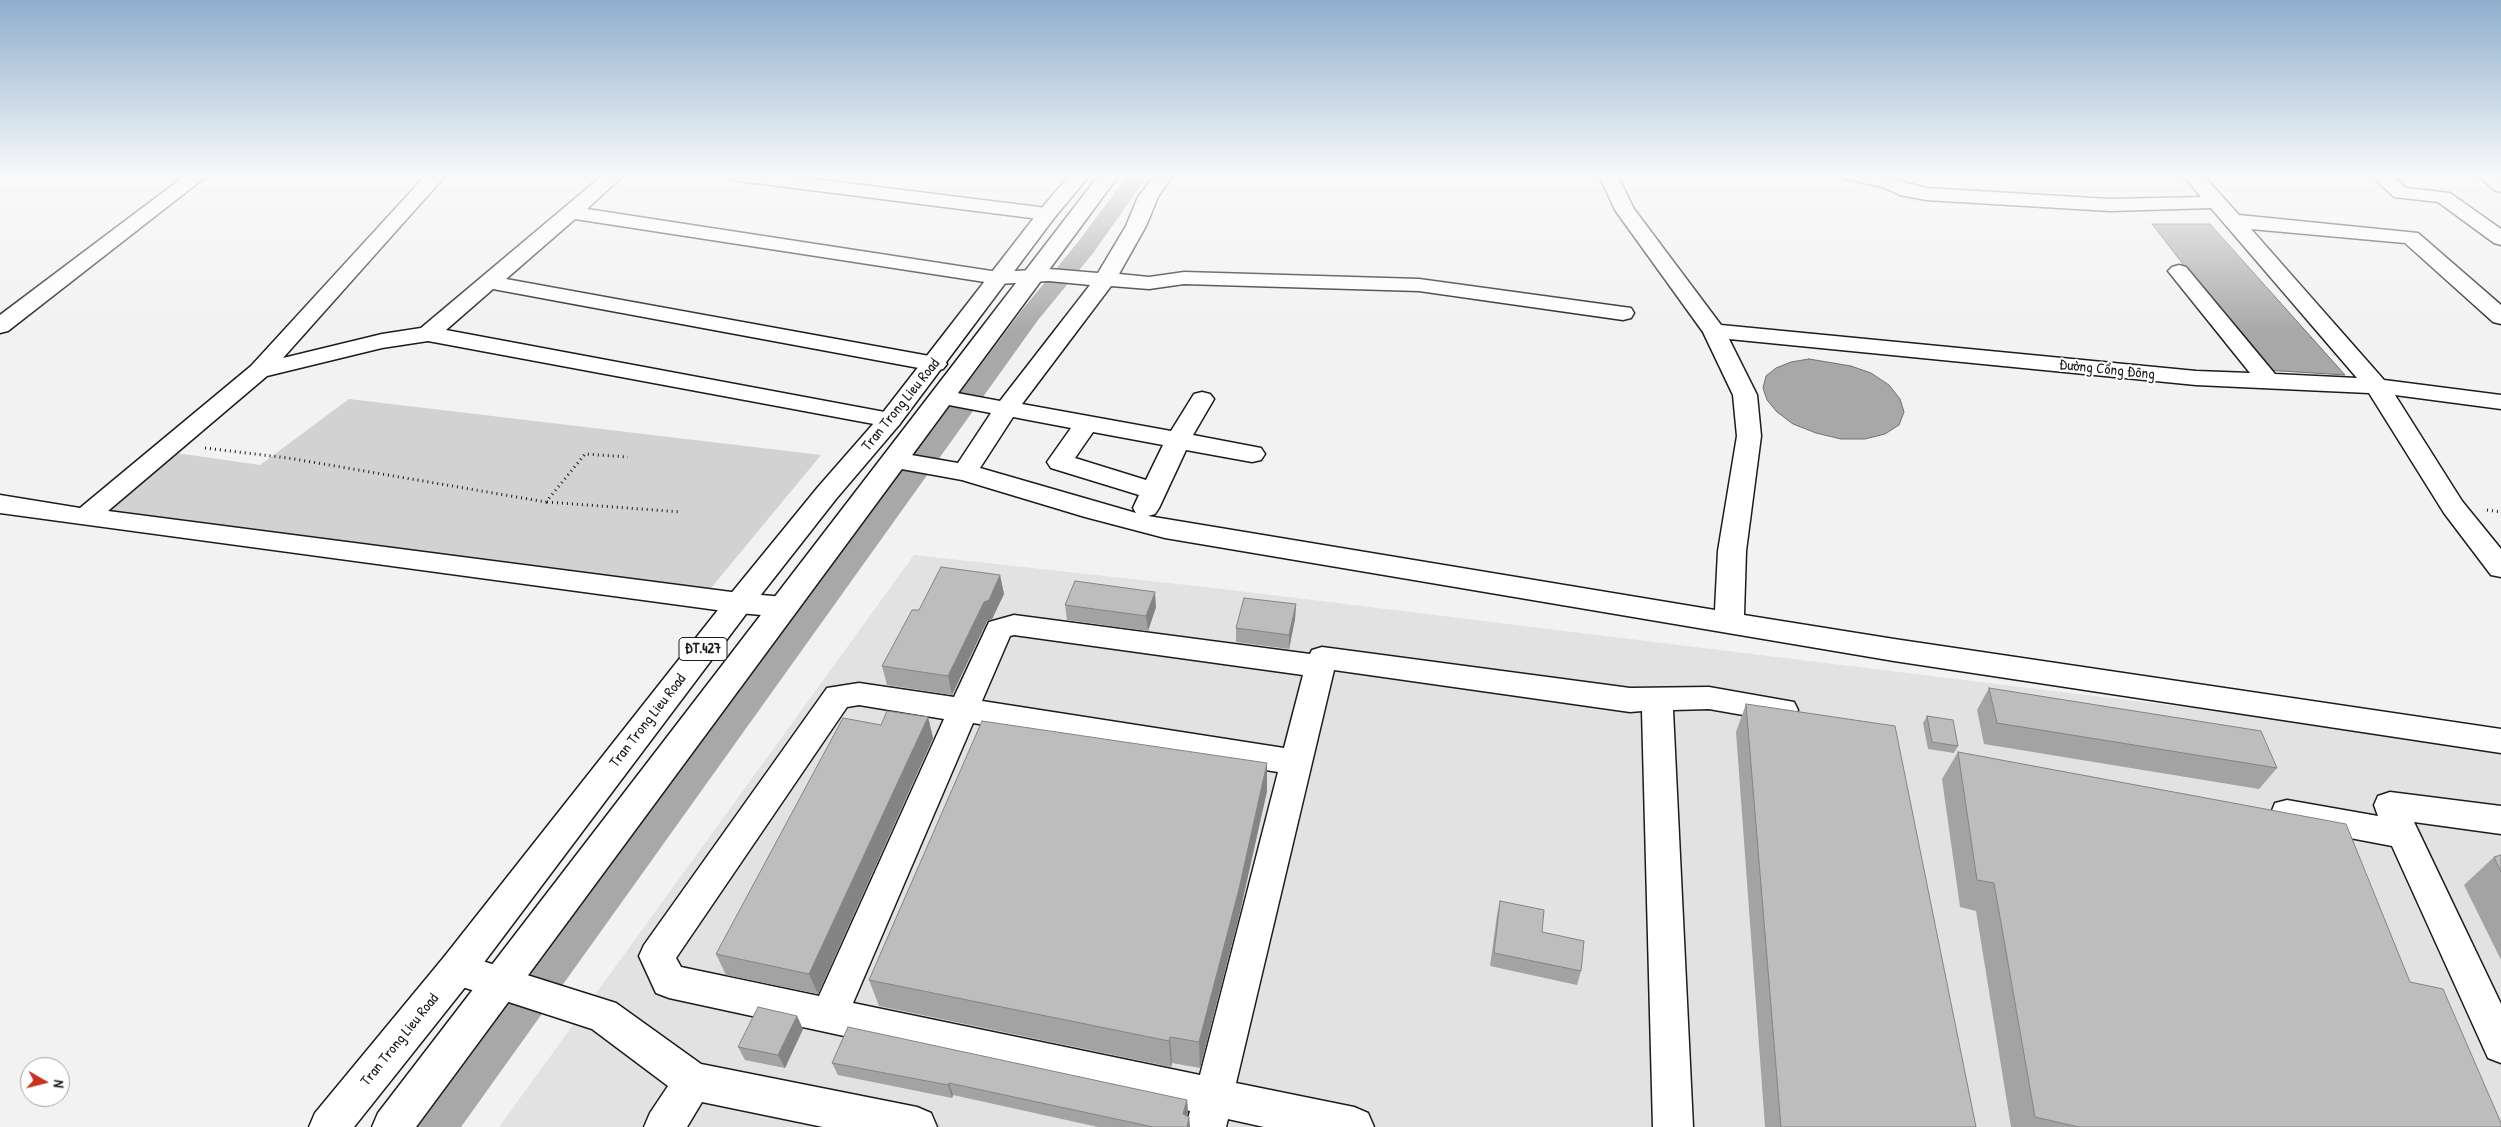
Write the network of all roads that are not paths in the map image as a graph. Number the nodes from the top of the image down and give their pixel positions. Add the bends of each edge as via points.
1 (129, 228) edge
2 (389, 228) edge
3 (552, 228) edge
4 (671, 228) edge
5 (1037, 228) edge
6 (1073, 228) edge
7 (1135, 228) edge
8 (1638, 228) edge
9 (2239, 228) edge
10 (2300, 228) edge
11 (2486, 228) edge
12 (2501, 239) edge
13 (2180, 271) dead end
14 (1041, 275) junction
15 (998, 278) junction
16 (1100, 281) junction
17 (489, 282) junction
18 (1623, 313) dead end
19 (2501, 317) edge
20 (0, 326) edge
21 (1714, 331) junction
22 (428, 334) junction
23 (935, 364) junction
24 (259, 371) junction
25 (2268, 381) junction
26 (2377, 386) junction
27 (948, 398) junction
28 (1202, 399) dead end
29 (2501, 402) edge
30 (1006, 409) junction
31 (890, 420) junction
32 (1087, 424) junction
33 (1178, 440) junction
34 (1252, 454) dead end
35 (894, 460) junction
36 (964, 472) junction
37 (1154, 491) junction
38 (0, 504) edge
39 (84, 517) junction
40 (1138, 522) junction
41 (2501, 568) edge
42 (739, 603) junction
43 (784, 607) junction
44 (1729, 622) junction
45 (1320, 666) junction
46 (1657, 700) junction
47 (963, 710) junction
48 (1807, 714) edge
49 (2501, 741) edge
50 (1296, 762) junction
51 (2260, 809) edge
52 (2501, 820) edge
53 (2404, 834) junction
54 (457, 969) junction
55 (506, 986) junction
56 (828, 1015) junction
57 (2501, 1045) edge
58 (693, 1081) junction
59 (1210, 1112) edge
60 (339, 1125) edge
61 (392, 1127) edge
62 (664, 1127) edge
63 (917, 1127) edge
64 (1354, 1127) edge
65 (1673, 1127) edge

1 - 20 street
2 - 24 street
3 - 17 street
4 - 15 street
5 - 15 street, Tran Trong Lieu Road / ĐT.427
6 - 14 street, Tran Trong Lieu Road / ĐT.427
7 - 16 street
8 - 21 street
9 - 26 street
10 - 19 street via 2410,237
11 - 12 street
13 - 25 street
14 - 15 street
14 - 16 street
14 - 27 street, Tran Trong Lieu Road / ĐT.427
15 - 23 street, Tran Trong Lieu Road / ĐT.427
16 - 18 street via 1149,283 1184,278 1419,285
16 - 30 street
17 - 22 street
17 - 23 street
21 - 25 street, Đường Cổng Đông via 2196,378
21 - 44 street via 1745,395 1749,436 1732,551
22 - 24 street via 382,341
22 - 31 street
23 - 31 street, Tran Trong Lieu Road / ĐT.427
24 - 39 street
25 - 26 street, Đường Cổng Đông
26 - 29 street, Đường Cổng Đông
26 - 41 street via 2453,507
27 - 30 street
27 - 35 street, Tran Trong Lieu Road / ĐT.427
28 - 33 street
30 - 32 street
30 - 36 street
31 - 42 street, Tran Trong Lieu Road / ĐT.427
32 - 33 street
32 - 37 street via 1060,462
33 - 34 street
33 - 37 street
35 - 36 street
35 - 43 street, Tran Trong Lieu Road / ĐT.427
36 - 40 street
37 - 40 street
38 - 39 street
39 - 42 street
40 - 44 street
42 - 43 street
42 - 54 street, Tran Trong Lieu Road / ĐT.427
43 - 55 street, Tran Trong Lieu Road / ĐT.427
44 - 49 street via 1894,650
45 - 46 street via 1322,658 1630,700
45 - 47 street via 1014,625 999,629
45 - 50 street
46 - 48 street via 1709,698
46 - 65 street
47 - 50 street
47 - 56 street
47 - 56 street via 859,694 838,696 656,956 669,982
50 - 59 street
51 - 53 street
52 - 53 street via 2390,805
53 - 57 street
54 - 55 street
54 - 60 street, Tran Trong Lieu Road / ĐT.427
55 - 58 street via 603,1015
55 - 61 street, Tran Trong Lieu Road / ĐT.427
56 - 59 street
58 - 62 street
58 - 63 street
59 - 64 street

